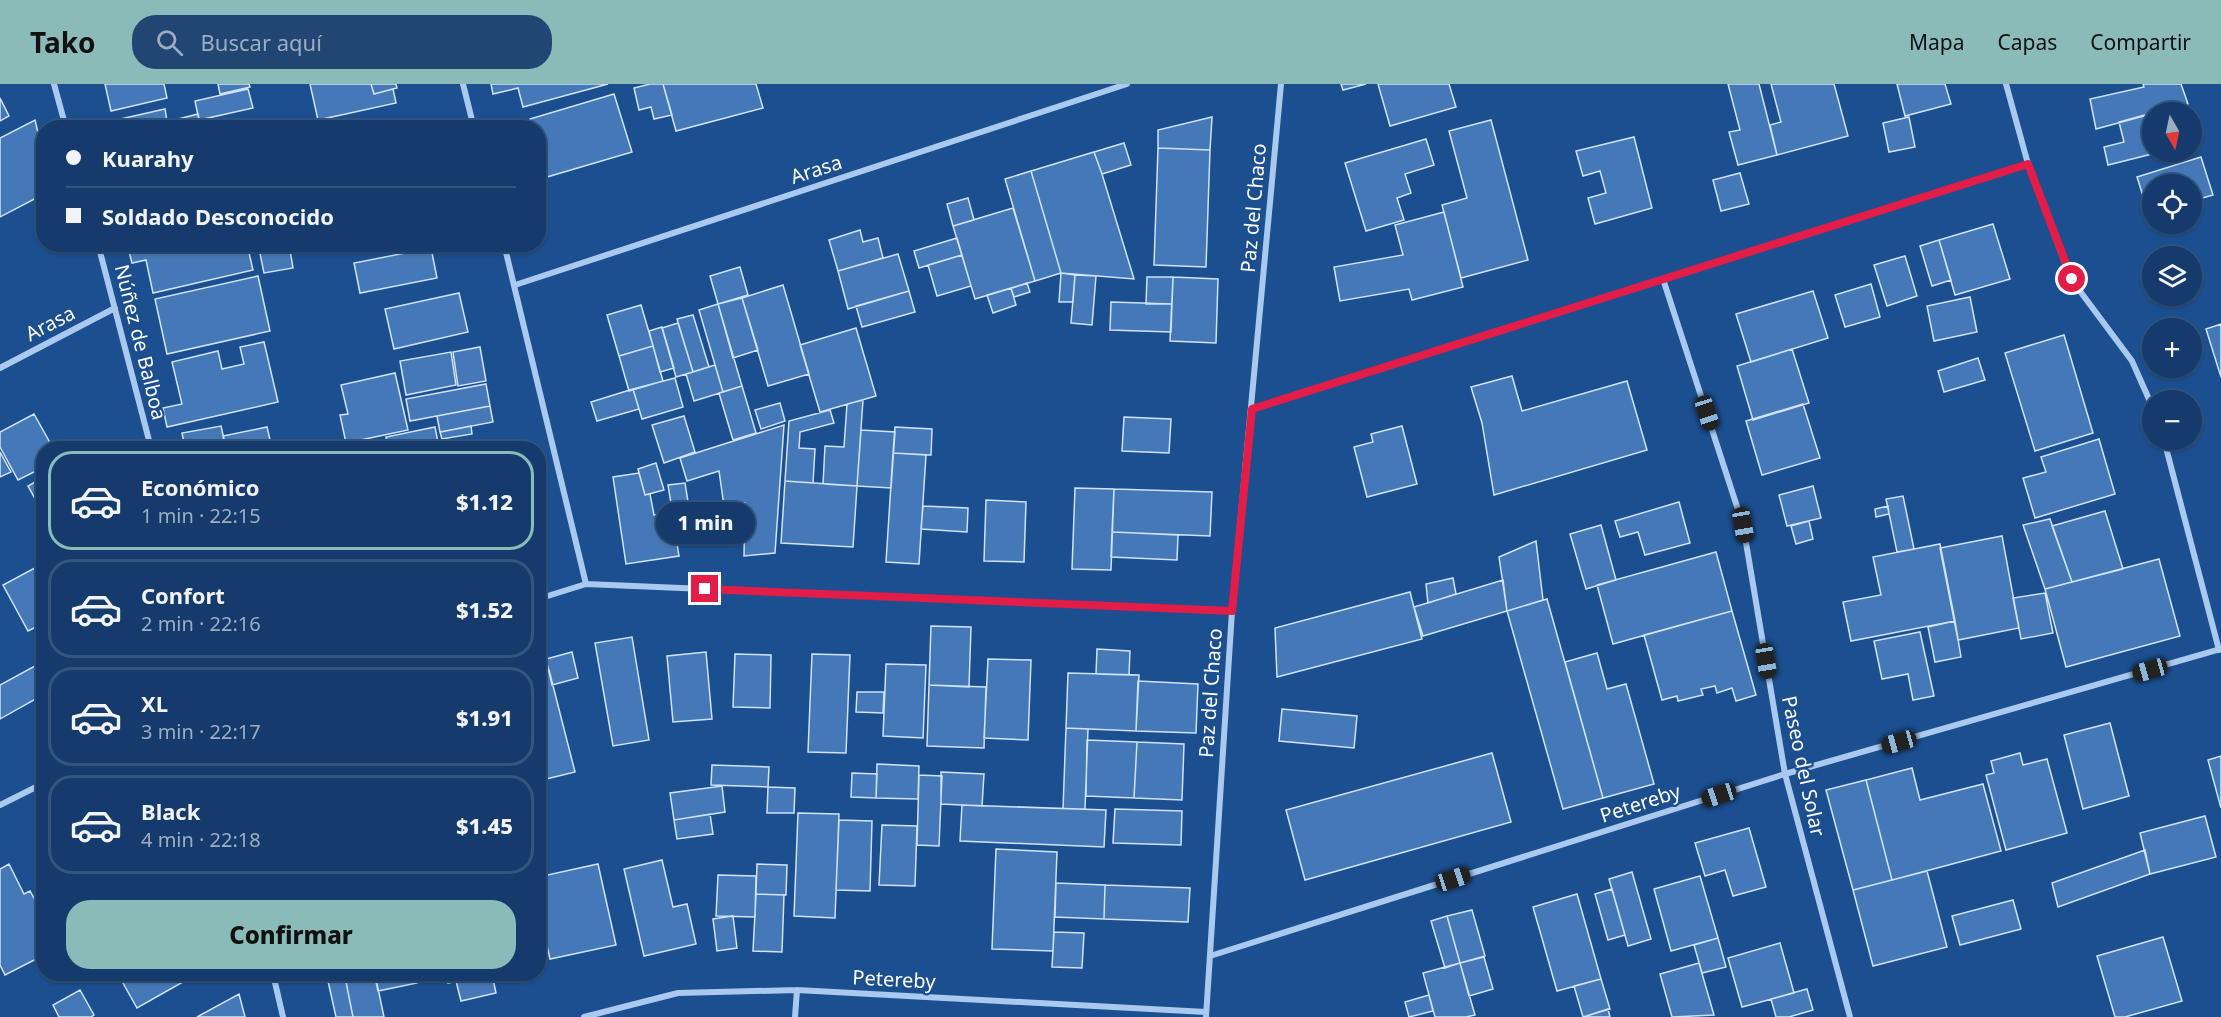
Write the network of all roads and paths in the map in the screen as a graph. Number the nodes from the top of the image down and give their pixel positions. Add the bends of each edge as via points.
1 (54, 84) edge
2 (463, 84) edge
3 (1127, 84) edge
4 (1281, 84) edge
5 (2006, 84) edge
6 (64, 120) edge
7 (472, 120) edge
8 (2028, 164) junction
9 (100, 252) edge
10 (506, 252) edge
11 (1663, 279) junction
12 (515, 285) junction
13 (116, 308) junction
14 (0, 368) edge
15 (2145, 390) edge
16 (1252, 409) junction
17 (149, 441) edge
18 (2167, 450) edge
19 (586, 584) junction
20 (546, 596) edge
21 (1232, 611) junction
22 (2220, 650) edge
23 (1785, 774) junction
24 (36, 787) edge
25 (0, 805) edge
26 (1210, 956) junction
27 (275, 981) edge
28 (797, 990) junction
29 (1206, 1015) edge
30 (283, 1017) edge
31 (584, 1017) edge
32 (795, 1017) edge
33 (1850, 1017) edge

1 - 6 street
2 - 7 street
3 - 12 street, Arasa
4 - 16 street, Paz del Chaco
5 - 8 street
8 - 11 street
8 - 15 street via 2072,279 2132,361
9 - 13 street, Núñez de Balboa
10 - 12 street
11 - 16 street
11 - 23 street, Paseo del Solar via 1743,525
12 - 19 street
13 - 14 street, Arasa
13 - 17 street, Núñez de Balboa
16 - 21 street, Paz del Chaco
18 - 22 street
19 - 20 street
19 - 21 street
21 - 26 street, Paz del Chaco
22 - 23 street, Petereby
23 - 26 street, Petereby
23 - 33 street, Paseo del Solar
24 - 25 street
26 - 29 street, Paz del Chaco
27 - 30 street
28 - 29 street, Petereby
28 - 31 street, Petereby via 678,993
28 - 32 street

